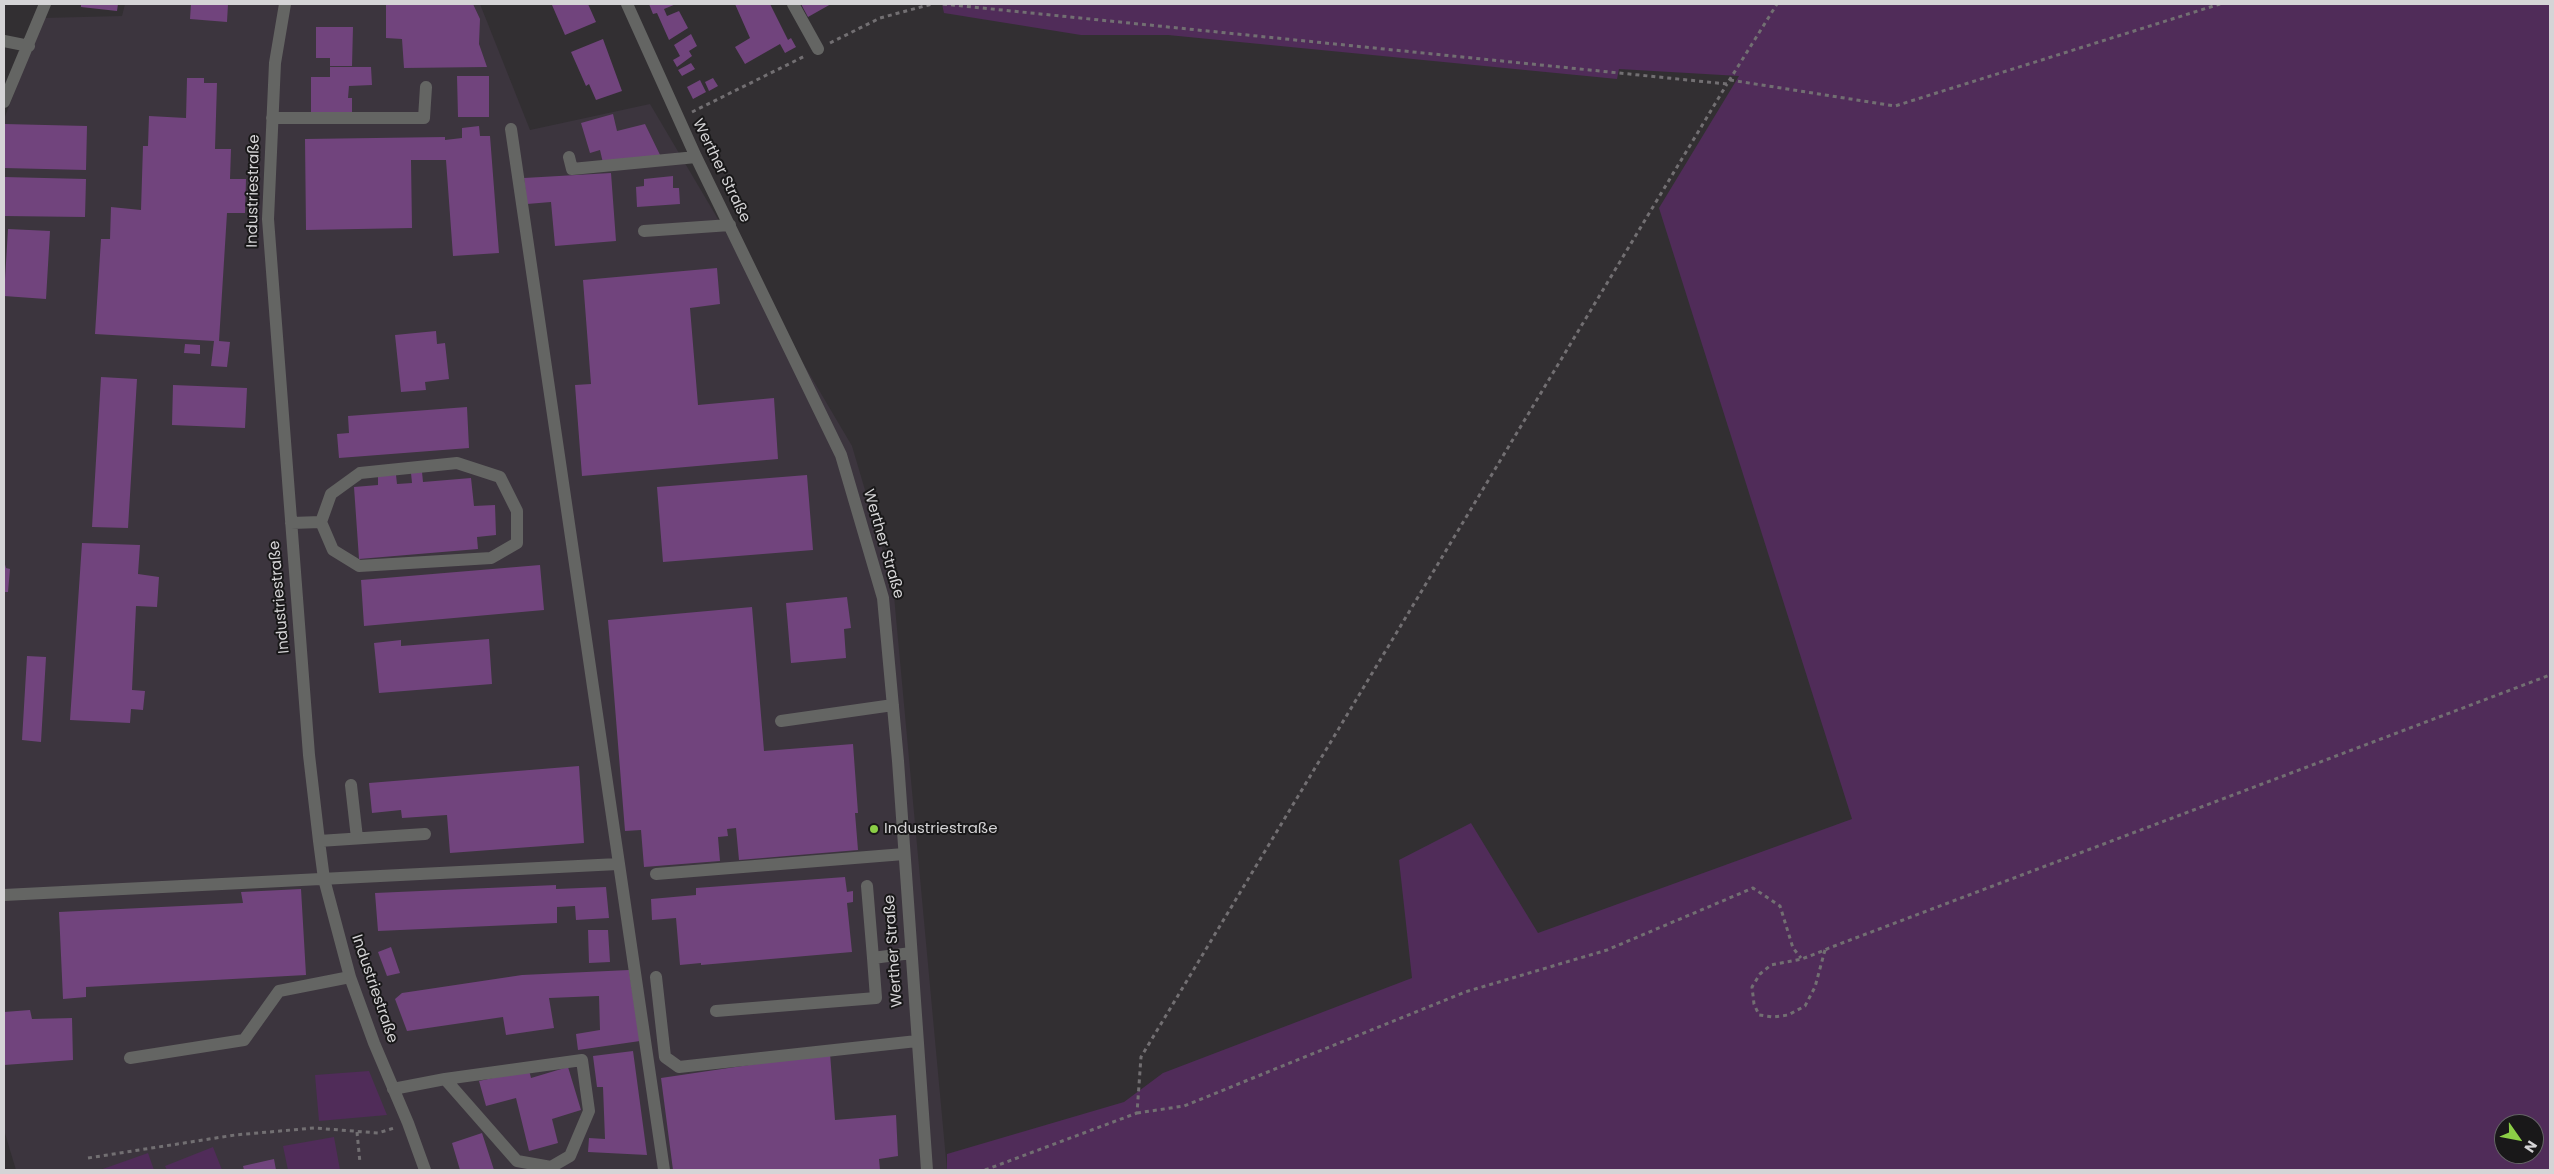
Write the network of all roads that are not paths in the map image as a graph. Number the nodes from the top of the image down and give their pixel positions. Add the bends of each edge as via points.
1 (45, 4) edge
2 (285, 4) edge
3 (627, 4) edge
4 (793, 4) edge
5 (4, 41) edge
6 (29, 46) junction
7 (818, 49) dead end
8 (8, 83) edge
9 (426, 87) dead end
10 (4, 102) edge
11 (272, 118) junction
12 (511, 129) dead end
13 (569, 157) dead end
14 (696, 158) junction
15 (730, 226) junction
16 (644, 231) dead end
17 (291, 522) junction
18 (321, 522) junction
19 (893, 705) junction
20 (781, 721) dead end
21 (351, 785) dead end
22 (425, 834) dead end
23 (357, 838) junction
24 (319, 841) junction
25 (904, 854) junction
26 (618, 864) junction
27 (656, 874) dead end
28 (324, 879) junction
29 (867, 886) dead end
30 (4, 895) edge
31 (911, 953) junction
32 (873, 958) junction
33 (350, 977) junction
34 (656, 977) dead end
35 (716, 1012) dead end
36 (917, 1041) junction
37 (130, 1058) dead end
38 (445, 1080) junction
39 (394, 1088) junction
40 (424, 1170) edge
41 (664, 1170) edge
42 (927, 1170) edge

1 - 6 street
2 - 11 street, Industriestraße via 275,63
3 - 14 street, Werther Straße
4 - 7 street
5 - 6 street
6 - 8 street
8 - 10 street
9 - 11 street via 424,118
11 - 17 street, Industriestraße via 268,219
12 - 26 street
13 - 14 street via 572,169
14 - 15 street, Werther Straße
15 - 16 street
15 - 19 street, Werther Straße via 841,455 883,598
17 - 18 street
17 - 24 street, Industriestraße via 308,755
18 - 18 street via 333,550 359,566 491,558 517,543 518,511 500,477 457,463 360,473 331,494
19 - 20 street
19 - 25 street, Werther Straße
21 - 23 street
22 - 23 street
23 - 24 street
24 - 28 street, Industriestraße
25 - 27 street
25 - 31 street, Werther Straße
26 - 28 street
26 - 41 street
28 - 30 street
28 - 33 street, Industriestraße
29 - 32 street
31 - 32 street
31 - 36 street, Werther Straße
32 - 35 street via 876,998
33 - 37 street via 279,991 244,1040
33 - 39 street, Industriestraße
34 - 36 street via 665,1057 679,1067
36 - 42 street, Werther Straße
38 - 38 street via 582,1060 589,1110 570,1156 551,1166 517,1161
38 - 39 street
39 - 40 street, Industriestraße

